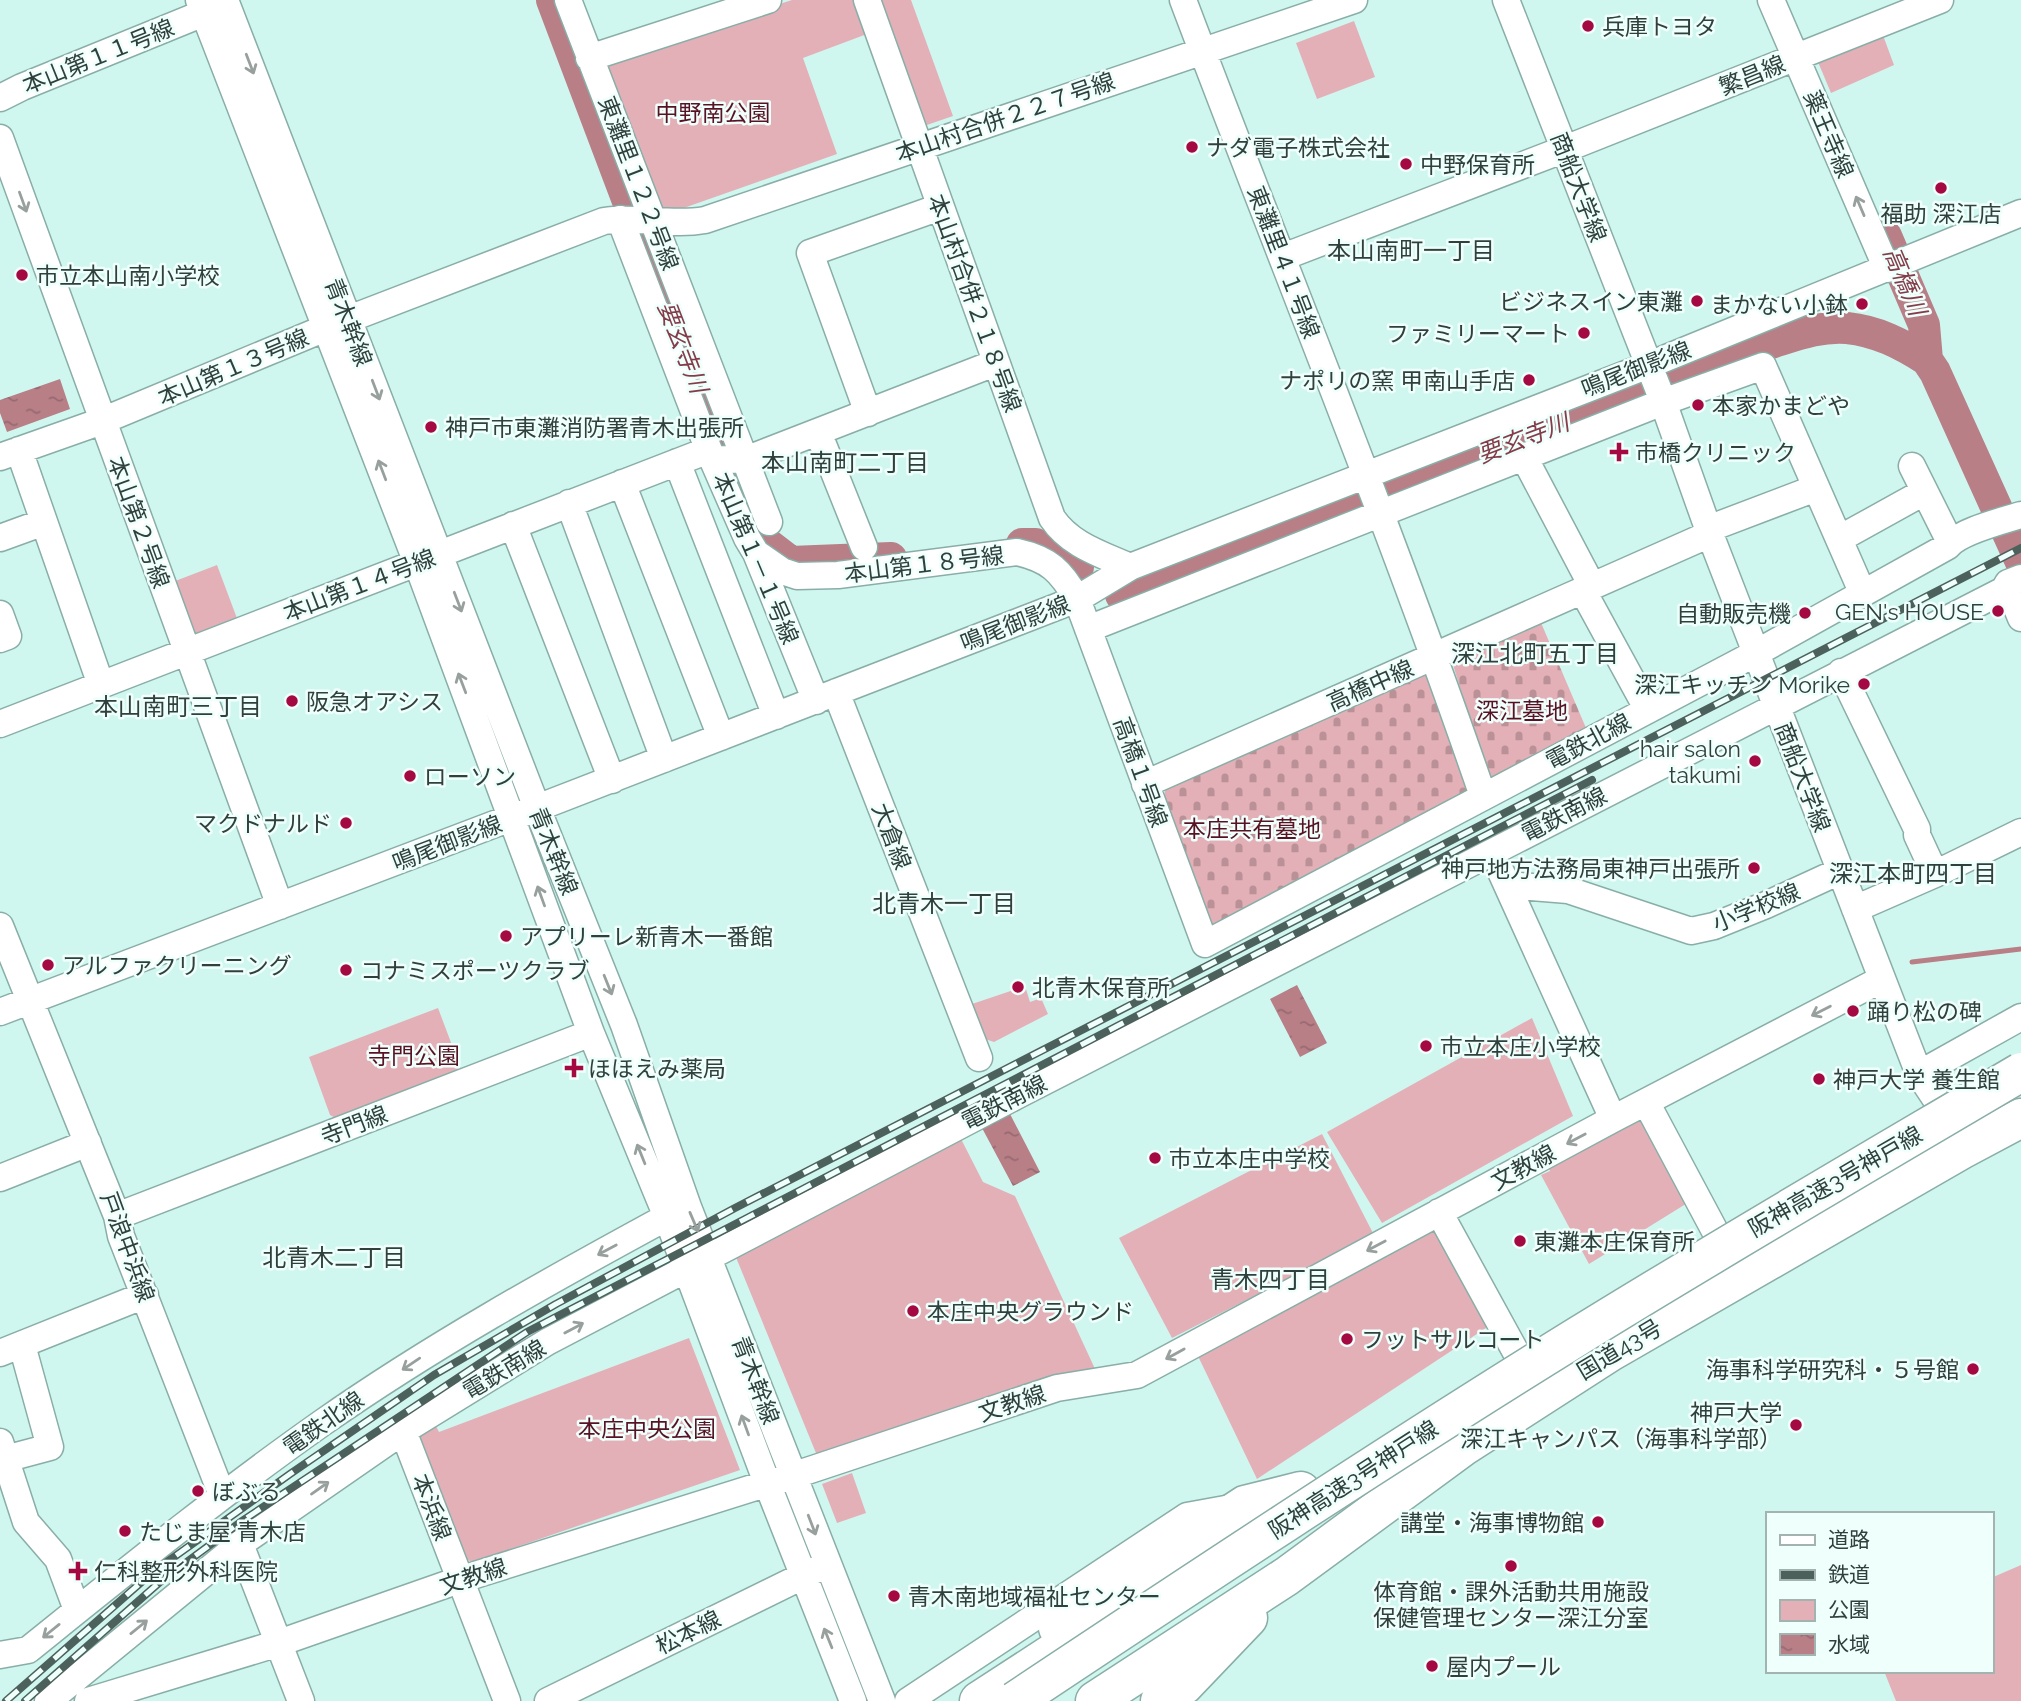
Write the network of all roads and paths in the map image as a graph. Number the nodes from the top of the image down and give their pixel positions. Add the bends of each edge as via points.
1 (568, 0) edge
2 (768, 0) edge
3 (867, 0) edge
4 (1184, 0) edge
5 (1354, 0) edge
6 (1506, 0) edge
7 (1771, 0) edge
8 (1940, 0) edge
9 (218, 3) edge
10 (1202, 50) junction
11 (1803, 54) junction
12 (589, 58) junction
13 (0, 98) edge
14 (0, 138) edge
15 (919, 146) junction
16 (1564, 149) junction
17 (940, 207) junction
18 (2021, 213) edge
19 (636, 220) junction
20 (1283, 257) junction
21 (1895, 265) junction
22 (338, 323) junction
23 (995, 363) junction
24 (1656, 384) junction
25 (867, 413) junction
26 (102, 421) junction
27 (818, 432) junction
28 (9, 453) edge
29 (1524, 457) junction
30 (728, 459) junction
31 (677, 462) junction
32 (1912, 466) dead end
33 (622, 483) junction
34 (1816, 488) junction
35 (1924, 492) junction
36 (1375, 496) junction
37 (569, 503) junction
38 (2021, 515) edge
39 (44, 522) junction
40 (769, 522) dead end
41 (513, 525) junction
42 (1709, 532) junction
43 (0, 538) edge
44 (1959, 538) junction
45 (1839, 539) junction
46 (864, 547) dead end
47 (757, 553) junction
48 (428, 559) junction
49 (1130, 567) junction
50 (2011, 584) edge
51 (1588, 589) junction
52 (1863, 594) junction
53 (1077, 599) junction
54 (0, 614) edge
55 (2021, 618) edge
56 (1088, 629) junction
57 (0, 639) edge
58 (187, 652) junction
59 (1756, 653) junction
60 (1435, 656) junction
61 (1841, 672) junction
62 (101, 685) junction
63 (826, 696) junction
64 (1776, 705) junction
65 (1648, 710) junction
66 (776, 716) junction
67 (0, 724) edge
68 (721, 737) junction
69 (664, 760) junction
70 (611, 780) junction
71 (1145, 784) junction
72 (1483, 796) junction
73 (525, 813) junction
74 (2021, 832) edge
75 (1491, 851) junction
76 (1840, 871) junction
77 (1935, 874) junction
78 (1507, 885) junction
79 (281, 906) junction
80 (1855, 909) junction
81 (0, 926) edge
82 (1205, 944) joint
83 (1882, 979) junction
84 (30, 1000) junction
85 (0, 1012) edge
86 (2021, 1017) edge
87 (591, 1033) junction
88 (2021, 1054) edge
89 (979, 1058) dead end
90 (2021, 1072) edge
91 (1928, 1087) junction
92 (2021, 1100) edge
93 (1646, 1102) junction
94 (2021, 1118) edge
95 (1613, 1119) junction
96 (88, 1143) junction
97 (1961, 1150) junction
98 (0, 1178) edge
99 (1439, 1212) junction
100 (117, 1216) junction
101 (667, 1217) junction
102 (1716, 1233) junction
103 (708, 1255) junction
104 (686, 1269) junction
105 (145, 1295) junction
106 (11, 1349) edge
107 (1518, 1356) junction
108 (403, 1430) junction
109 (3, 1450) edge
110 (793, 1475) junction
111 (767, 1483) junction
112 (1301, 1492) junction
113 (222, 1495) junction
114 (1245, 1505) junction
115 (240, 1544) junction
116 (827, 1564) junction
117 (803, 1575) junction
118 (1287, 1576) junction
119 (459, 1580) junction
120 (77, 1611) junction
121 (279, 1643) junction
122 (0, 1655) edge
123 (48, 1701) edge
124 (88, 1701) edge
125 (301, 1701) edge
126 (508, 1701) edge
127 (548, 1701) edge
128 (853, 1701) edge
129 (882, 1701) edge
130 (908, 1701) edge
131 (948, 1701) edge
132 (979, 1701) edge
133 (1015, 1701) edge
134 (1057, 1701) edge
135 (1095, 1701) edge
136 (1126, 1701) edge
137 (1160, 1701) edge

1 - 12 street, 東灘里１２２号線
2 - 12 street
3 - 15 street, 本山村合併２１８号線
4 - 10 street, 東灘里４１号線
5 - 10 street, 本山村合併２２７号線
6 - 16 street, 商船大学線
7 - 11 street, 薬王寺線
8 - 11 street, 繁昌線
9 - 13 street, 本山第１１号線
9 - 22 street, 青木幹線
10 - 15 street, 本山村合併２２７号線
10 - 20 street, 東灘里４１号線
11 - 16 street, 繁昌線
21 -> 11 street, 薬王寺線
12 - 19 street, 東灘里１２２号線
14 -> 26 street, 本山第２号線
15 - 17 street, 本山村合併２１８号線
15 - 19 street, 本山村合併２２７号線 via 705,220
16 - 20 street, 繁昌線
16 - 24 street, 商船大学線
17 - 23 street, 本山村合併２１８号線
17 - 25 street via 810,253
18 - 21 street, 鳴尾御影線
19 - 22 street, 本山第１３号線 via 604,221
19 - 30 street, 東灘里１２２号線
20 - 36 street, 東灘里４１号線
21 - 24 street, 鳴尾御影線
22 - 26 street, 本山第１３号線
22 - 48 street, 青木幹線
23 - 25 street, 本山第１４号線
23 - 49 street, 本山村合併２１８号線 via 1052,518 1062,532 1084,547
24 - 29 street, 鳴尾御影線
24 - 34 street via 1763,366
24 - 36 street, 鳴尾御影線
24 - 42 street, 商船大学線
25 - 27 street, 本山第１４号線
26 - 28 street, 本山第１３号線
26 - 58 street, 本山第２号線
27 - 30 street, 本山第１４号線
27 - 46 street
28 - 39 street
29 - 36 street, 鳴尾御影線
29 - 51 street
30 - 31 street, 本山第１４号線 via 701,453
30 - 40 street, 東灘里１２２号線
30 - 47 street, 本山第１－１号線 via 747,538
31 - 33 street, 本山第１４号線
31 - 66 street
32 - 35 street
33 - 37 street, 本山第１４号線
33 - 68 street
34 - 42 street, 高橋中線
34 - 45 street
35 - 44 street
35 - 45 street
36 - 49 street, 鳴尾御影線
36 - 56 street, 鳴尾御影線
36 - 60 street, 東灘里４１号線
37 - 41 street, 本山第１４号線
37 - 69 street
38 - 44 street, 電鉄北線
39 - 43 street
39 - 62 street
41 - 48 street, 本山第１４号線
41 - 70 street
42 - 51 street, 高橋中線
42 - 59 street, 商船大学線
44 - 52 street, 電鉄北線
45 - 52 street
47 - 53 street, 本山第１８号線 via 797,576 1017,552 1037,556 1054,568
47 - 63 street, 本山第１－１号線
48 - 58 street, 本山第１４号線
48 - 73 street, 青木幹線
49 - 53 street, 鳴尾御影線
50 - 55 street
50 - 61 street, 電鉄南線
51 - 60 street, 高橋中線
51 - 65 street
52 - 59 street, 電鉄北線
53 - 56 street, 高橋１号線
53 - 63 street, 鳴尾御影線
54 - 57 street via 8,636
56 - 71 street, 高橋１号線
58 - 62 street, 本山第１４号線
58 - 79 street, 本山第２号線
59 - 64 street, 商船大学線
59 - 65 street, 電鉄北線
60 - 71 street, 高橋中線
60 - 72 street, 東灘里４１号線
61 - 64 street, 電鉄南線
61 - 77 street
62 - 67 street, 本山第１４号線
63 - 66 street, 鳴尾御影線
63 - 89 street, 大倉線
64 - 75 street, 電鉄南線
64 - 76 street, 商船大学線
65 - 72 street, 電鉄北線
66 - 68 street, 鳴尾御影線
68 - 69 street, 鳴尾御影線
69 - 70 street, 鳴尾御影線
70 - 73 street, 鳴尾御影線
71 - 82 street, 高橋１号線
72 - 82 street, 電鉄北線
73 - 79 street, 鳴尾御影線
87 -> 73 street, 青木幹線
73 -> 103 street, 青木幹線 via 624,1025
74 - 77 street
75 - 78 street
75 - 103 street, 電鉄南線
76 - 78 street, 小学校線 via 1714,926 1691,931 1568,890
76 - 80 street, 商船大学線
77 - 80 street
78 - 95 street
79 - 84 street, 鳴尾御影線
80 - 83 street, 商船大学線
81 - 84 street, 戸浪中浜線
83 - 91 street, 商船大学線
83 -> 93 street, 文教線
84 - 85 street, 鳴尾御影線
84 - 96 street, 戸浪中浜線
86 - 91 street
87 - 100 street, 寺門線
101 -> 87 street, 青木幹線
88 - 91 highway, 国道43号
90 - 133 highway, 阪神高速3号神戸線, bridge via 1572,1339
91 - 97 street, 商船大学線
91 - 102 highway, 国道43号
92 - 134 highway, 阪神高速3号神戸線 via 1583,1359
93 - 95 street, 文教線
93 - 102 street
94 - 97 highway, 国道43号
95 -> 99 street, 文教線
96 - 98 street
96 - 100 street, 戸浪中浜線
97 - 118 highway, 国道43号 via 1610,1352 1464,1446
99 - 107 street
99 -> 110 street, 文教線 via 1137,1375 1057,1388
100 - 105 street, 戸浪中浜線
101 - 104 street, 青木幹線
101 -> 113 street, 電鉄北線 via 420,1358
102 - 107 highway, 国道43号
103 - 104 street, 電鉄南線
103 - 110 street, 青木幹線
108 -> 104 street, 電鉄南線 via 547,1342
111 -> 104 street, 青木幹線
105 - 106 street
105 - 113 street, 戸浪中浜線
106 - 109 street via 50,1447
107 - 112 highway, 国道43号
115 -> 108 street, 電鉄南線
108 - 119 street, 本浜線
109 - 120 street via 26,1522 58,1559
110 - 111 street, 文教線
110 -> 116 street, 青木幹線
111 - 117 street, 青木幹線
111 - 119 street, 文教線
112 - 114 highway
112 - 132 highway, 国道43号
113 - 120 street, 電鉄北線
114 - 130 street via 1187,1516
114 - 131 highway
115 - 121 street
123 -> 115 street, 電鉄南線
116 - 117 street, 松本線
116 - 129 street, 青木幹線
117 - 127 street, 松本線
128 -> 117 street, 青木幹線
118 - 135 highway, 国道43号
118 - 136 highway
118 - 137 highway via 1194,1675
119 - 121 street, 文教線
119 - 126 street, 本浜線
120 -> 122 street, 電鉄北線 via 29,1650
121 - 124 street, 文教線
121 - 125 street

